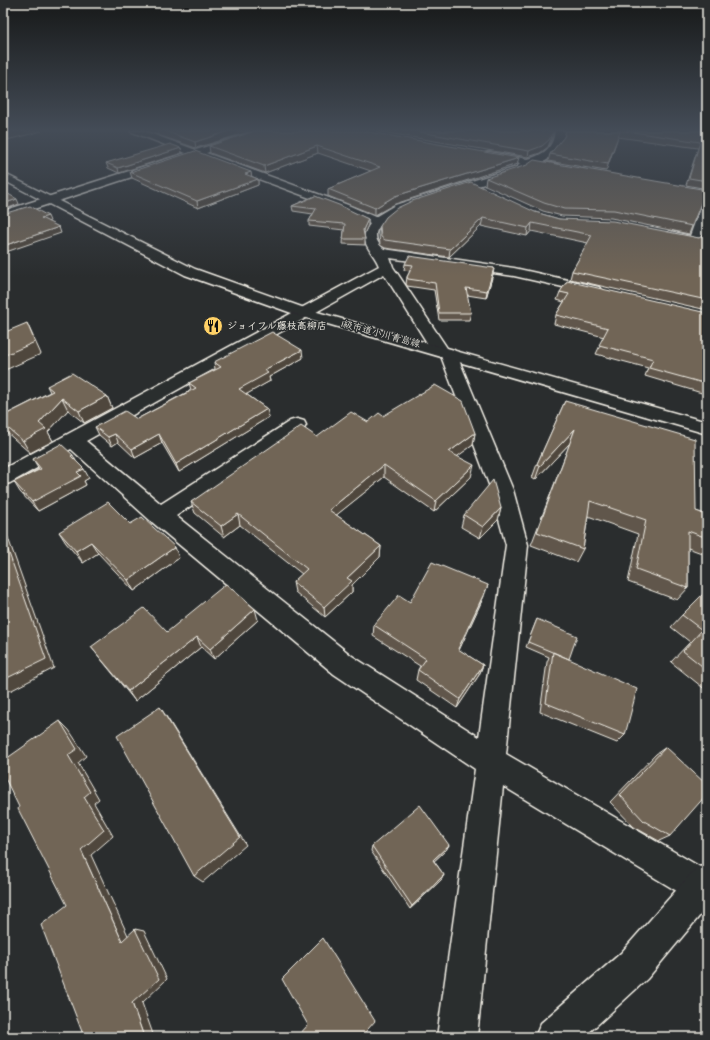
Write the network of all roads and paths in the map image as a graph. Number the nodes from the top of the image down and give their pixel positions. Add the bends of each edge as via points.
1 (10, 180) edge
2 (114, 180) edge
3 (269, 180) edge
4 (485, 180) edge
5 (470, 184) junction
6 (490, 194) edge
7 (50, 200) junction
8 (707, 206) edge
9 (3, 215) edge
10 (376, 222) junction
11 (657, 232) edge
12 (381, 253) junction
13 (386, 267) junction
14 (608, 293) edge
15 (305, 313) junction
16 (444, 352) junction
17 (297, 425) dead end
18 (707, 428) edge
19 (73, 440) junction
20 (3, 478) edge
21 (160, 516) junction
22 (490, 762) junction
23 (704, 884) edge
24 (457, 1037) edge
25 (555, 1037) edge

1 - 7 street, 1級市道小川青島線
2 - 7 street
3 - 10 street via 344,207
4 - 5 street
5 - 6 street
5 - 10 street via 399,207 386,213
7 - 9 street
7 - 15 street, 1級市道小川青島線 via 190,272
8 - 11 street via 695,241
10 - 12 street via 370,236 373,248
12 - 13 street
12 - 14 street via 514,272
13 - 15 street
13 - 16 street
15 - 16 street, 1級市道小川青島線
15 - 19 street
16 - 18 street, 1級市道小川青島線
16 - 22 street via 502,490 517,545
17 - 21 street
19 - 20 street
19 - 21 street
21 - 22 street via 343,665
22 - 23 street
22 - 24 street
23 - 25 street via 634,966

